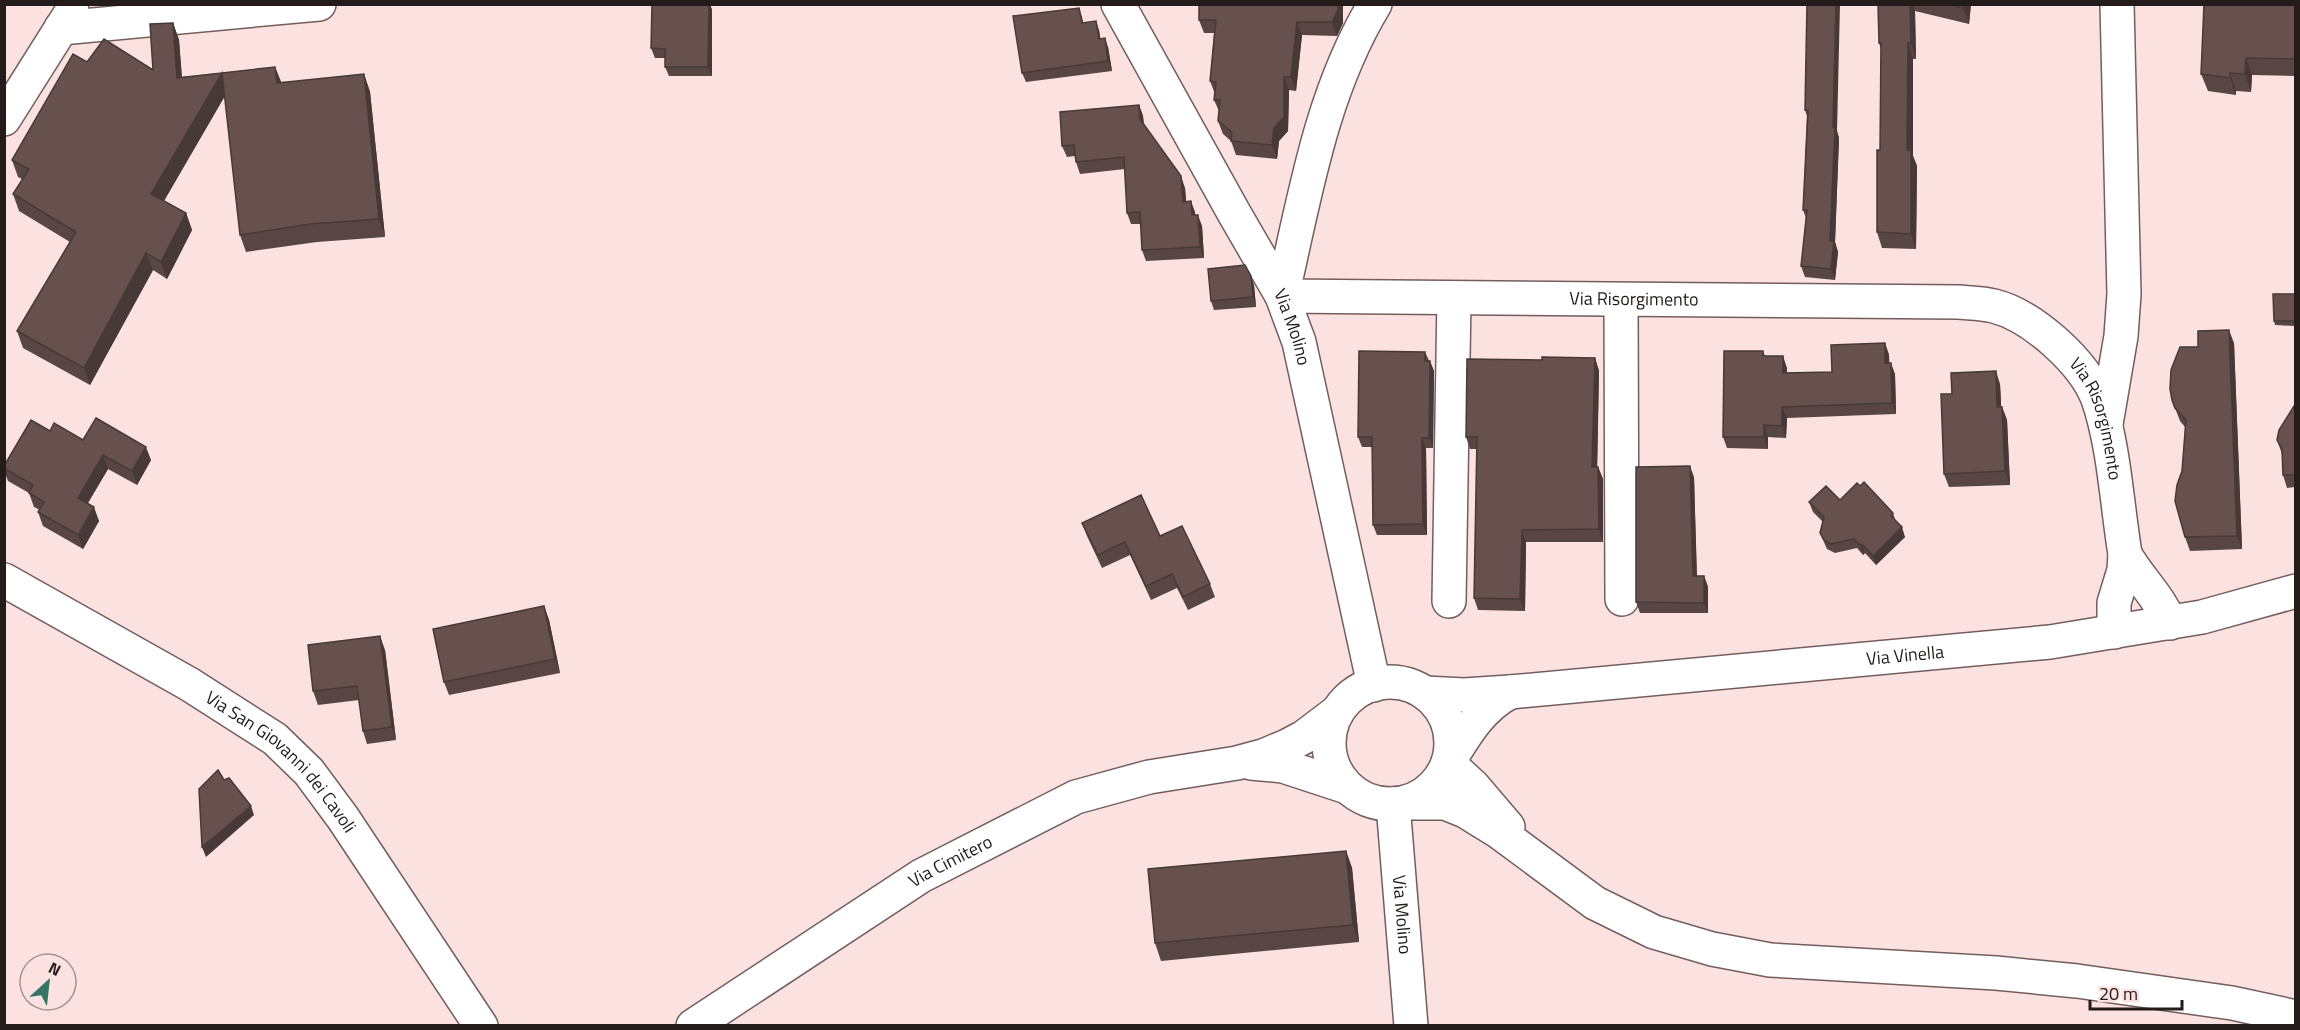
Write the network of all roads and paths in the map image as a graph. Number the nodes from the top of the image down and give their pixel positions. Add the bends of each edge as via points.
1 (319, 4) edge
2 (1118, 4) edge
3 (1375, 4) edge
4 (2117, 4) edge
5 (69, 16) edge
6 (8, 107) edge
7 (1282, 296) junction
8 (1454, 298) junction
9 (1621, 300) junction
10 (2106, 426) junction
11 (2124, 554) junction
12 (4, 580) edge
13 (2295, 591) edge
14 (1622, 599) dead end
15 (1449, 601) dead end
16 (2170, 623) junction
17 (2114, 632) junction
18 (1374, 685) junction
19 (1510, 692) junction
20 (1425, 693) junction
21 (1337, 712) junction
22 (1237, 763) junction
23 (1448, 763) junction
24 (1347, 787) junction
25 (1399, 803) junction
26 (1542, 866) junction
27 (2295, 1017) edge
28 (481, 1026) edge
29 (693, 1026) edge
30 (1411, 1026) edge

1 - 5 street
2 - 7 street, Via Molino
3 - 7 street via 1356,35 1334,89 1316,148
4 - 10 street via 2124,294
5 - 6 street
7 - 8 street, Via Risorgimento
7 - 18 street, Via Molino via 1299,342
8 - 9 street, Via Risorgimento
8 - 15 street
9 - 10 street, Via Risorgimento via 1958,302 1994,306 2025,319 2052,338 2097,396
9 - 14 street
10 - 11 street, Via Risorgimento
11 - 16 street via 2158,598
11 - 17 street via 2124,570 2114,603
12 - 28 street, Via San Giovanni dei Cavoli via 189,684 275,739 309,772 343,818
13 - 16 street, Via Vinella
16 - 17 street, Via Vinella
17 - 19 street, Via Vinella via 2050,642
18 - 20 street via 1407,684
18 - 21 street via 1350,697
19 - 20 street, Via Vinella
19 - 23 street via 1488,705
20 - 23 street via 1439,706 1448,724 1452,744
21 - 22 street via 1287,746
21 - 24 street via 1330,730 1329,751 1335,770
22 - 24 street via 1283,766
22 - 29 street, Via Cimitero via 1149,777 1076,797 921,876
23 - 25 street via 1438,781 1423,795
23 - 26 street
24 - 25 street via 1364,799
25 - 26 street via 1444,803 1465,811
25 - 30 street, Via Molino
26 - 27 street via 1595,903 1654,932 1712,949 1770,960 2077,981

